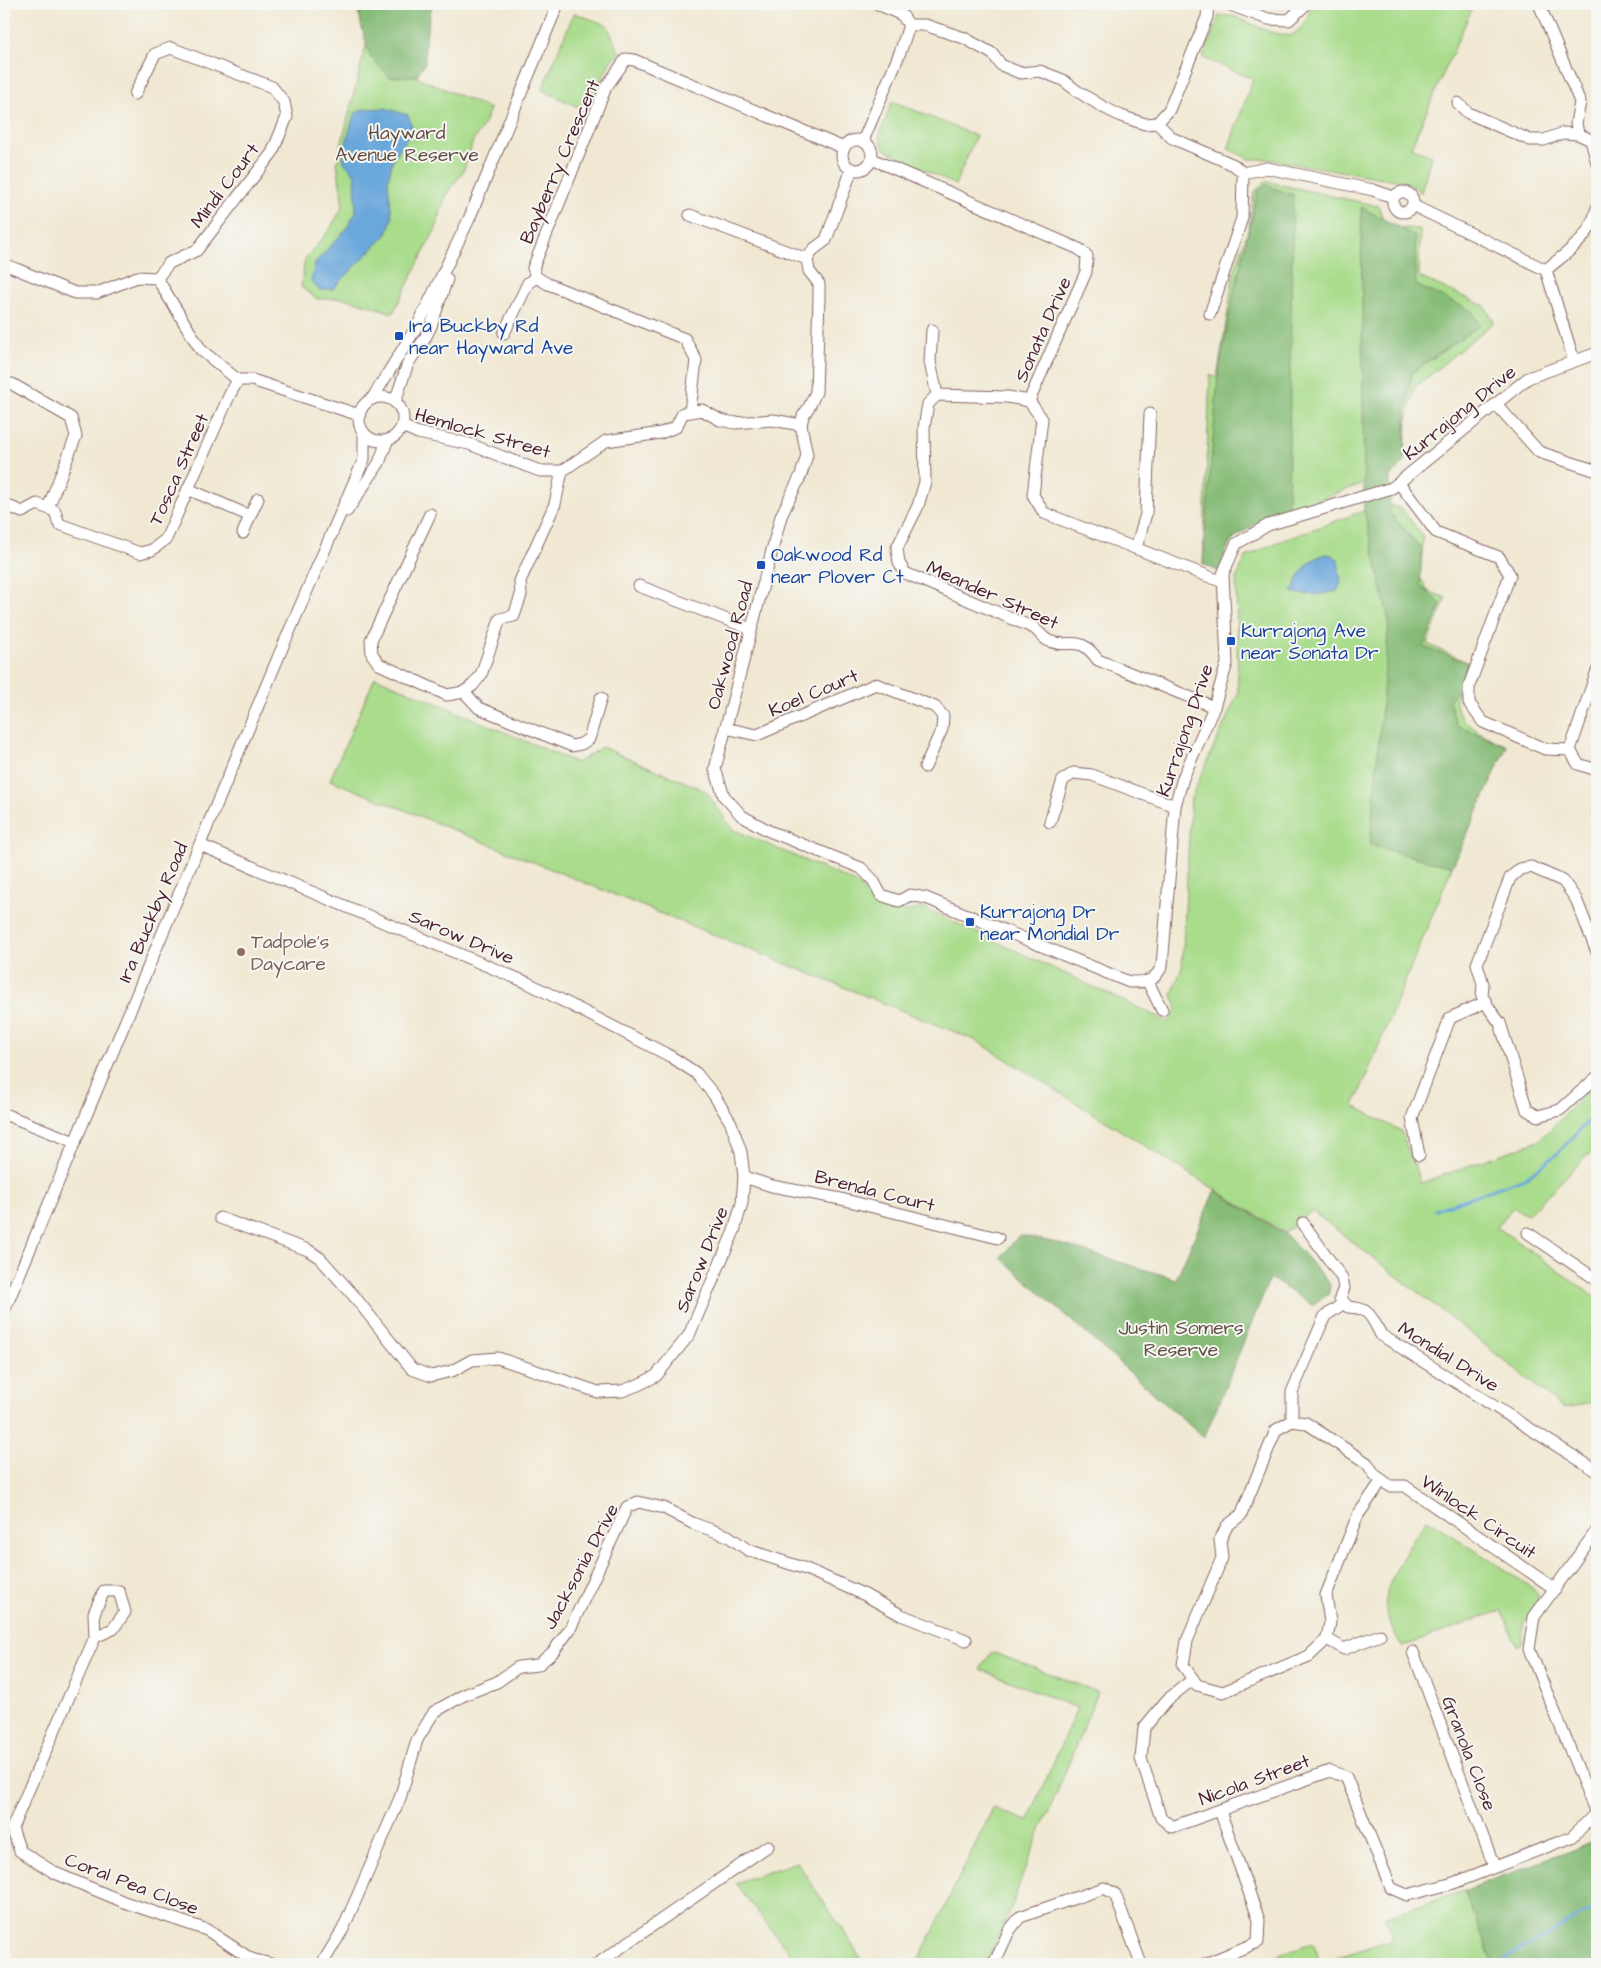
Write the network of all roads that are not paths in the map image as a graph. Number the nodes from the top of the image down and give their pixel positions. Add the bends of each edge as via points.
1 (558, 4) edge
2 (878, 4) edge
3 (1208, 4) edge
4 (1228, 4) edge
5 (1305, 4) edge
6 (1539, 4) edge
7 (909, 25) junction
8 (135, 94) dead end
9 (1458, 103) dead end
10 (1157, 123) junction
11 (1578, 134) junction
12 (863, 140) junction
13 (844, 148) junction
14 (872, 159) junction
15 (1597, 163) edge
16 (852, 169) junction
17 (1243, 173) junction
18 (1597, 208) edge
19 (690, 214) dead end
20 (469, 219) junction
21 (808, 259) junction
22 (4, 264) edge
23 (1546, 270) junction
24 (536, 277) junction
25 (157, 278) junction
26 (1210, 314) dead end
27 (932, 330) dead end
28 (504, 333) dead end
29 (1597, 353) edge
30 (1574, 361) junction
31 (238, 380) junction
32 (12, 384) dead end
33 (937, 395) junction
34 (372, 399) junction
35 (1029, 401) junction
36 (395, 402) junction
37 (1496, 404) junction
38 (690, 412) junction
39 (1150, 414) dead end
40 (358, 415) junction
41 (402, 426) junction
42 (801, 426) junction
43 (364, 434) junction
44 (387, 440) junction
45 (562, 471) junction
46 (1597, 471) edge
47 (1399, 483) junction
48 (188, 489) junction
49 (258, 499) dead end
50 (4, 504) edge
51 (48, 508) junction
52 (430, 514) dead end
53 (250, 516) junction
54 (336, 529) junction
55 (243, 533) dead end
56 (1136, 548) junction
57 (1223, 582) junction
58 (639, 586) dead end
59 (751, 629) junction
60 (1597, 671) edge
61 (464, 692) junction
62 (601, 698) dead end
63 (1214, 707) junction
64 (725, 728) junction
65 (1570, 750) junction
66 (925, 767) dead end
67 (1597, 770) edge
68 (1175, 806) junction
69 (1050, 822) dead end
70 (200, 844) junction
71 (1597, 952) edge
72 (1148, 982) junction
73 (1486, 1002) junction
74 (1162, 1010) dead end
75 (1597, 1077) edge
76 (4, 1114) edge
77 (75, 1142) junction
78 (1419, 1155) dead end
79 (744, 1177) junction
80 (220, 1218) dead end
81 (1303, 1223) dead end
82 (1528, 1233) dead end
83 (998, 1238) dead end
84 (1597, 1280) edge
85 (1344, 1302) junction
86 (4, 1311) edge
87 (1292, 1421) junction
88 (1597, 1471) edge
89 (1382, 1480) junction
90 (1597, 1530) edge
91 (1555, 1589) junction
92 (1380, 1635) dead end
93 (95, 1637) dead end
94 (1327, 1639) junction
95 (966, 1640) dead end
96 (1413, 1652) dead end
97 (1193, 1679) junction
98 (1220, 1811) junction
99 (1597, 1813) edge
100 (768, 1846) dead end
101 (1494, 1866) junction
102 (249, 1962) edge
103 (271, 1964) edge
104 (322, 1964) edge
105 (597, 1964) edge
106 (994, 1964) edge
107 (1141, 1964) edge
108 (1205, 1964) edge

1 - 20 street
2 - 7 street via 902,15
3 - 10 street via 1207,17 1169,110
4 - 5 street via 1268,18 1289,20
6 - 11 street via 1580,102 1576,123
7 - 10 street via 925,25 964,38 993,54 1001,65 1020,73 1040,71 1063,80 1121,116 1145,124
7 - 12 street
8 - 25 street, Mindi Court via 155,54 171,48 272,87 284,102 286,117 272,153 196,250 169,263
9 - 11 street via 1468,113 1530,140 1544,140 1563,132
10 - 17 street via 1172,138 1234,165
11 - 15 street via 1591,140
12 - 13 street via 853,140
12 - 14 street via 872,150
13 - 16 street via 843,161
13 - 24 street, Bayberry Crescent via 626,59 606,87 533,268
14 - 16 street via 863,169
14 - 35 street, Sonata Drive via 1079,249 1087,256 1086,272
16 - 21 street via 826,240 814,249
17 - 23 street via 1267,168 1393,197 1402,192 1408,193 1414,206
17 - 26 street via 1242,218
18 - 23 street via 1580,243
19 - 21 street
20 - 34 street via 419,323
20 - 36 street via 430,326 408,363
21 - 42 street via 809,271 819,284 816,392 802,416
22 - 25 street via 75,293 97,293 138,277
23 - 30 street
24 - 28 street via 528,283
24 - 38 street via 685,339 696,360
25 - 31 street via 201,350
27 - 33 street via 930,362
29 - 30 street, Kurrajong Drive
30 - 37 street, Kurrajong Drive via 1528,378
31 - 40 street via 252,380
31 - 48 street, Tosca Street
32 - 51 street via 71,418 76,436
33 - 35 street via 1008,397
33 - 63 street, Meander Street via 928,404 924,428 925,482 918,506 897,548 899,563 905,573 1034,628 1048,640 1073,642 1089,648 1098,660
34 - 36 street via 384,397
34 - 40 street via 365,403
35 - 56 street, Sonata Drive via 1042,419 1034,495 1044,513
36 - 41 street via 402,413
37 - 46 street via 1539,452
37 - 47 street, Kurrajong Drive
38 - 42 street via 702,410 720,420 735,423 773,420
38 - 45 street, Hemlock Street via 683,413 676,426 661,433 606,441
39 - 56 street via 1146,514
40 - 43 street
41 - 44 street via 393,438
41 - 45 street, Hemlock Street via 418,433 469,444 540,471
42 - 59 street, Oakwood Road via 807,455 781,516
43 - 44 street via 374,440
43 - 54 street, Ira Buckby Road via 364,459
44 - 54 street, Ira Buckby Road via 379,463
45 - 61 street via 555,504 520,581 521,595 514,616 500,619 481,675
47 - 57 street, Kurrajong Drive via 1392,488 1268,525 1236,544 1223,574
47 - 65 street via 1436,532 1499,557 1510,576 1469,686 1469,703 1483,722 1545,750
48 - 51 street, Tosca Street via 166,539 152,550 140,553 59,524 55,511
48 - 53 street
49 - 53 street
50 - 51 street via 22,512 37,504
52 - 61 street via 371,640 372,654 379,664 447,695
53 - 55 street
54 - 70 street, Ira Buckby Road
56 - 57 street, Sonata Drive
57 - 63 street, Kurrajong Drive via 1227,663
58 - 59 street
59 - 64 street, Oakwood Road
60 - 65 street
61 - 62 street via 479,708 572,746 589,739
63 - 68 street, Kurrajong Drive via 1183,778
64 - 66 street, Koel Court via 756,735 876,684 935,708 943,716 942,729
64 - 72 street, Oakwood Road via 715,769 724,796 742,816 769,831 862,868 881,895 899,901 910,895 926,898 1129,982
65 - 67 street via 1578,764
68 - 69 street via 1092,775 1074,773 1063,780
68 - 72 street, Kurrajong Drive via 1162,966 1156,977
70 - 77 street, Ira Buckby Road
70 - 79 street, Sarow Drive via 528,983 670,1056 696,1074 731,1123 742,1152
71 - 73 street via 1576,899 1563,881 1532,867 1520,869 1510,878 1476,964 1484,984 1482,996
72 - 74 street
73 - 75 street via 1500,1022 1528,1110 1538,1116 1560,1110
73 - 78 street via 1450,1018 1412,1118
76 - 77 street
77 - 86 street, Ira Buckby Road
79 - 80 street, Sarow Drive via 742,1203 734,1231 689,1336 656,1376 622,1391 598,1392 498,1358 472,1360 452,1371 431,1376 412,1369 320,1258 308,1250
79 - 83 street, Brenda Court
81 - 85 street via 1342,1278 1344,1288 1340,1298
82 - 84 street
85 - 87 street via 1325,1316 1295,1383
85 - 88 street, Mondial Drive via 1348,1307 1361,1308 1371,1316 1381,1335
87 - 89 street via 1306,1422 1367,1463
87 - 97 street via 1276,1430 1241,1515 1227,1526 1220,1540 1222,1558 1187,1641 1183,1665
89 - 91 street, Winlock Circuit via 1390,1486 1405,1486
89 - 94 street via 1358,1515 1326,1595 1330,1622
90 - 91 street
91 - 99 street via 1534,1617 1529,1649
92 - 94 street via 1344,1649
93 - 102 street, Coral Pea Close via 12,1828 20,1851 55,1873 124,1902 207,1930
94 - 97 street via 1309,1656 1223,1692 1197,1685
95 - 104 street, Jacksonia Drive via 901,1615 806,1569 748,1550 728,1536 692,1523 664,1508 638,1502 627,1506 570,1629 552,1653 538,1666 518,1667 497,1682 434,1712 417,1740 400,1798 343,1930
96 - 101 street, Granola Close
97 - 98 street, Nicola Street via 1167,1700 1144,1728 1141,1759 1161,1818 1172,1827
98 - 101 street, Nicola Street via 1330,1771 1346,1777 1391,1888 1407,1895 1454,1883
98 - 108 street via 1259,1920 1258,1942
99 - 101 street, Nicola Street via 1572,1837
100 - 105 street
102 - 103 street
106 - 107 street via 1009,1931 1020,1918 1104,1888 1115,1894

